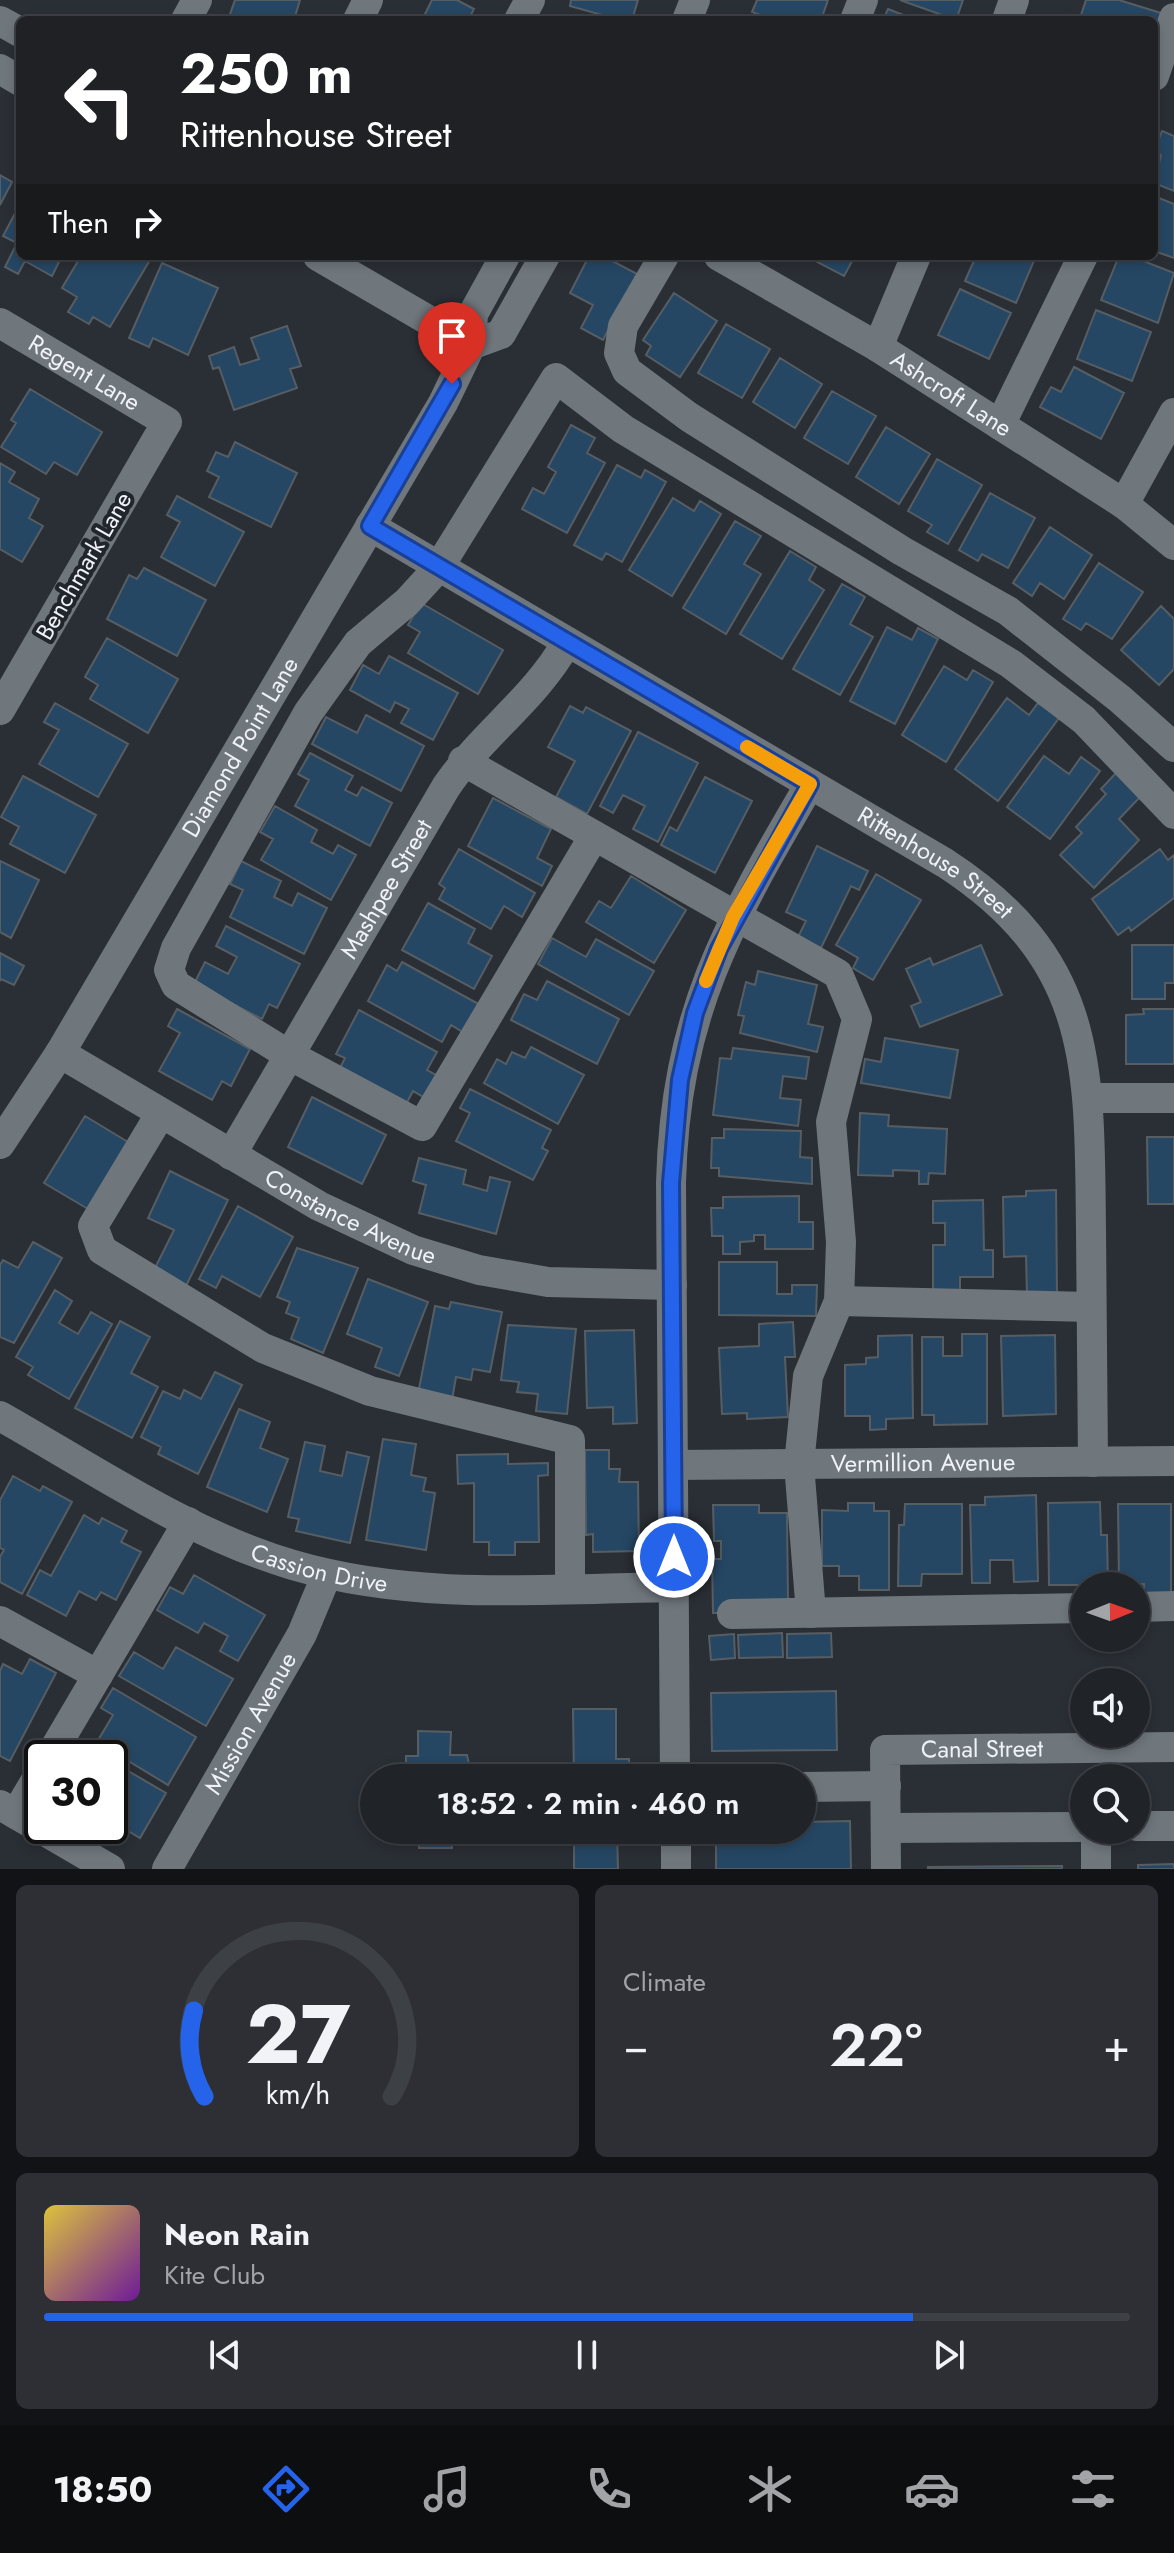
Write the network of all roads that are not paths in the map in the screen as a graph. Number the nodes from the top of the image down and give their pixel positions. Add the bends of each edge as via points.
1 (1174, 18) edge
2 (1158, 64) edge
3 (325, 260) edge
4 (503, 260) edge
5 (543, 260) edge
6 (662, 260) edge
7 (914, 260) edge
8 (1081, 260) edge
9 (736, 261) edge
10 (0, 323) edge
11 (471, 345) junction
12 (878, 347) junction
13 (1174, 413) edge
14 (167, 422) joint
15 (1000, 425) junction
16 (1124, 504) junction
17 (370, 526) junction
18 (1174, 545) edge
19 (439, 567) junction
20 (567, 642) junction
21 (0, 710) edge
22 (1174, 747) edge
23 (463, 761) junction
24 (810, 784) junction
25 (1174, 814) edge
26 (594, 836) junction
27 (733, 917) junction
28 (60, 1053) junction
29 (289, 1055) junction
30 (1089, 1098) junction
31 (1174, 1098) edge
32 (161, 1113) junction
33 (0, 1144) edge
34 (231, 1155) junction
35 (672, 1285) junction
36 (839, 1301) junction
37 (1091, 1307) junction
38 (0, 1416) edge
39 (1174, 1461) edge
40 (1093, 1462) junction
41 (799, 1464) junction
42 (673, 1465) junction
43 (188, 1522) junction
44 (327, 1574) junction
45 (674, 1587) junction
46 (570, 1588) junction
47 (1174, 1606) edge
48 (1150, 1607) edge
49 (1070, 1608) edge
50 (811, 1613) junction
51 (732, 1614) dead end
52 (0, 1621) edge
53 (98, 1675) junction
54 (60, 1740) edge
55 (1174, 1747) edge
56 (675, 1764) edge
57 (886, 1786) junction
58 (816, 1787) edge
59 (24, 1791) edge
60 (8, 1810) edge
61 (1150, 1826) edge
62 (1174, 1826) edge
63 (1070, 1827) edge
64 (886, 1828) junction
65 (676, 1844) edge
66 (1096, 1844) edge
67 (110, 1869) edge
68 (167, 1869) edge
69 (676, 1869) edge
70 (886, 1869) edge
71 (1096, 1869) edge

1 - 2 street
3 - 11 street
4 - 11 street, Diamond Point Lane via 473,314
5 - 11 street via 501,334
6 - 22 street via 623,326 619,353 627,371 689,417 888,543 1008,611
7 - 12 street
8 - 15 street
9 - 12 street, Ashcroft Lane
10 - 14 street, Regent Lane
11 - 17 street, Diamond Point Lane
12 - 15 street, Ashcroft Lane
13 - 16 street
14 - 21 street, Benchmark Lane
15 - 16 street, Ashcroft Lane
16 - 18 street, Ashcroft Lane
17 - 19 street, Rittenhouse Street
17 - 28 street, Diamond Point Lane
19 - 20 street, Rittenhouse Street
19 - 25 street via 556,378 623,429 1011,664 1084,720
19 - 29 street via 358,643 308,713 176,948 169,970 176,985
20 - 23 street, Mashpee Street via 535,689
20 - 24 street, Rittenhouse Street
23 - 26 street
23 - 29 street, Mashpee Street
24 - 27 street
24 - 30 street, Rittenhouse Street via 945,863 1007,911 1040,952 1065,997 1082,1047
26 - 27 street
26 - 29 street via 422,1126
27 - 35 street via 706,980 680,1080 672,1149
27 - 36 street via 838,974 857,1019 831,1122 841,1242
28 - 32 street, Constance Avenue
28 - 33 street, Diamond Point Lane
29 - 34 street, Mashpee Street
30 - 31 street
30 - 37 street, Rittenhouse Street
32 - 34 street, Constance Avenue
32 - 46 street via 93,1226 102,1250 263,1348 370,1391 570,1440
34 - 35 street, Constance Avenue via 349,1222 446,1261 548,1282
35 - 42 street
36 - 37 street
36 - 41 street via 808,1376
37 - 40 street, Rittenhouse Street
38 - 43 street, Cassion Drive
39 - 40 street, Vermillion Avenue
40 - 41 street, Vermillion Avenue
41 - 42 street, Vermillion Avenue
41 - 50 street
42 - 45 street
43 - 44 street, Cassion Drive via 256,1553
43 - 53 street
44 - 46 street, Cassion Drive via 429,1588
44 - 68 street, Mission Avenue via 302,1634
45 - 46 street, Cassion Drive
45 - 56 street
47 - 48 street
49 - 50 street
50 - 51 street
52 - 53 street
53 - 54 street
55 - 57 street, Canal Street via 885,1750
57 - 58 street
57 - 64 street
59 - 60 street
60 - 67 street
61 - 62 street
63 - 64 street
64 - 70 street
65 - 69 street
66 - 71 street

